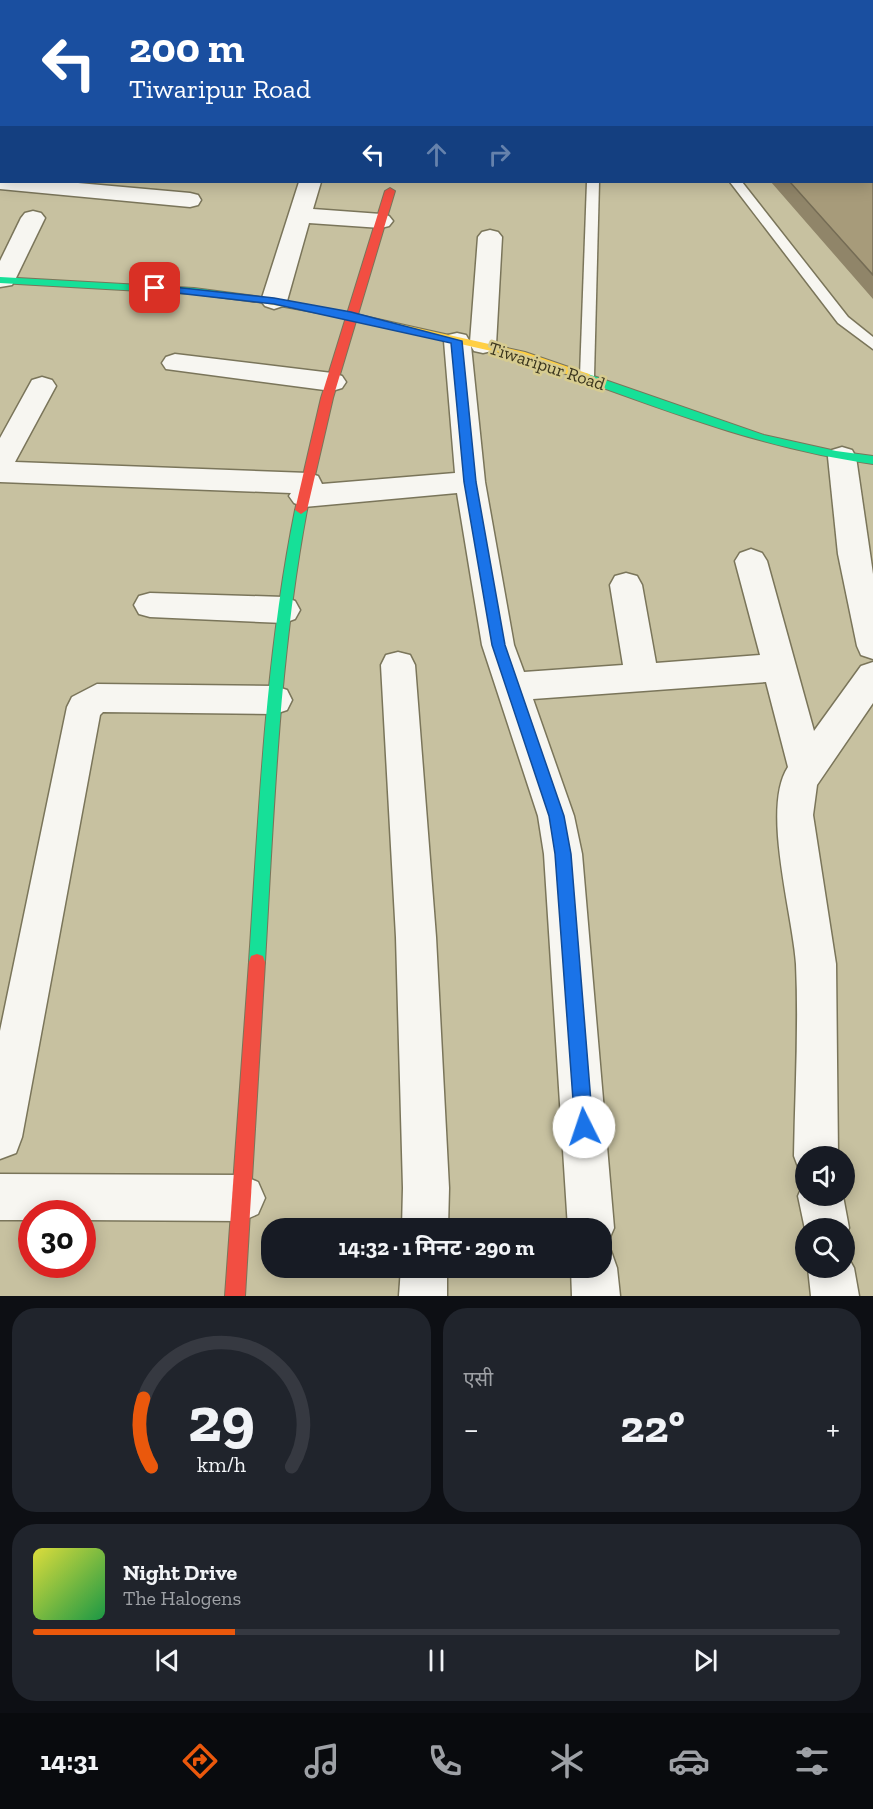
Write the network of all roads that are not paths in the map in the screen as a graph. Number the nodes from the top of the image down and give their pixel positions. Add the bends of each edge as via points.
1 (11, 183) edge
2 (310, 183) edge
3 (593, 183) edge
4 (737, 183) edge
5 (390, 191) dead end
6 (190, 200) dead end
7 (302, 215) junction
8 (33, 219) dead end
9 (381, 221) junction
10 (489, 237) dead end
11 (1, 280) edge
12 (274, 301) junction
13 (351, 316) junction
14 (470, 343) junction
15 (873, 344) edge
16 (176, 363) dead end
17 (587, 376) junction
18 (332, 382) junction
19 (42, 386) dead end
20 (842, 457) junction
21 (873, 460) edge
22 (0, 464) edge
23 (0, 472) edge
24 (470, 482) junction
25 (306, 489) junction
26 (751, 561) dead end
27 (626, 585) dead end
28 (150, 605) dead end
29 (284, 610) junction
30 (873, 646) edge
31 (398, 665) dead end
32 (780, 667) junction
33 (873, 676) edge
34 (642, 677) junction
35 (512, 687) junction
36 (275, 700) junction
37 (807, 770) junction
38 (0, 1137) edge
39 (816, 1146) edge
40 (0, 1197) edge
41 (242, 1198) junction
42 (425, 1218) edge
43 (590, 1218) edge
44 (424, 1278) edge
45 (595, 1278) edge
46 (832, 1278) edge
47 (236, 1296) edge
48 (423, 1296) edge
49 (596, 1296) edge
50 (835, 1296) edge

1 - 6 street
2 - 7 street
3 - 17 lane
4 - 15 lane via 843,320
5 - 9 street
7 - 9 street
7 - 12 street
8 - 11 street
9 - 13 street
10 - 14 street
11 - 12 street, Tiwaripur Road via 194,291
12 - 13 street, Tiwaripur Road
13 - 14 street, Tiwaripur Road
13 - 18 street
14 - 17 street, Tiwaripur Road via 525,355
14 - 24 street
16 - 18 street
17 - 20 street, Tiwaripur Road via 724,428
18 - 25 street
19 - 22 street
20 - 21 street, Tiwaripur Road
20 - 30 street via 853,554
23 - 25 street
24 - 25 street
24 - 35 street via 498,645
25 - 29 street via 292,549
26 - 32 street
27 - 34 street
28 - 29 street
29 - 36 street
31 - 42 street via 416,938
32 - 34 street
32 - 37 street
33 - 37 street
34 - 35 street
35 - 43 street via 556,816 563,854
36 - 38 street via 98,698 84,707
36 - 41 street
37 - 39 street via 799,781 795,815 816,964
40 - 41 street
41 - 47 street
44 - 48 street
45 - 49 street
46 - 50 street

